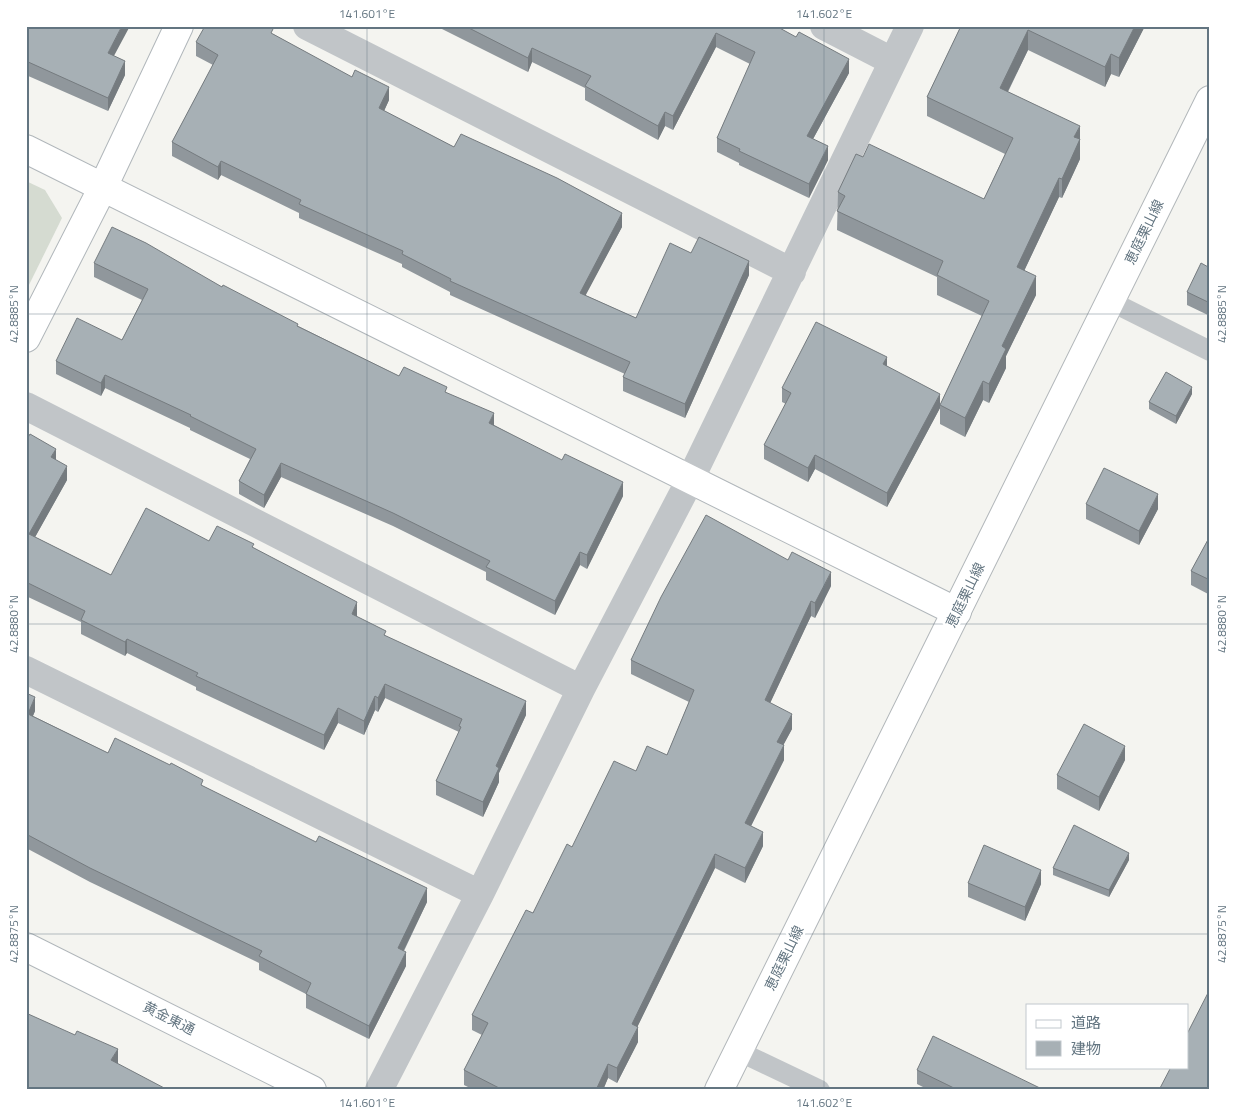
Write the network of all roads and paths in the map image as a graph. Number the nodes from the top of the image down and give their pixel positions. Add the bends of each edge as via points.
1 (179, 26) edge
2 (307, 26) edge
3 (824, 26) edge
4 (910, 26) edge
5 (892, 60) junction
6 (1210, 100) edge
7 (26, 149) edge
8 (103, 187) junction
9 (792, 272) junction
10 (1110, 301) junction
11 (26, 338) edge
12 (1210, 351) edge
13 (26, 406) edge
14 (690, 480) junction
15 (957, 612) junction
16 (26, 670) edge
17 (581, 689) junction
18 (480, 894) junction
19 (26, 947) edge
20 (738, 1051) junction
21 (312, 1090) edge
22 (379, 1090) edge
23 (718, 1090) edge
24 (820, 1090) edge

1 - 8 street
2 - 9 street
3 - 5 street
4 - 5 street
5 - 9 street
6 - 10 street, 恵庭栗山線
7 - 8 street
8 - 11 street
8 - 14 street
9 - 14 street
10 - 12 lane
10 - 15 street, 恵庭栗山線
13 - 17 street
14 - 15 street
14 - 17 street
15 - 20 street, 恵庭栗山線
16 - 18 street
17 - 18 street
18 - 22 street
19 - 21 street, 黄金東通
20 - 23 street, 恵庭栗山線
20 - 24 lane

